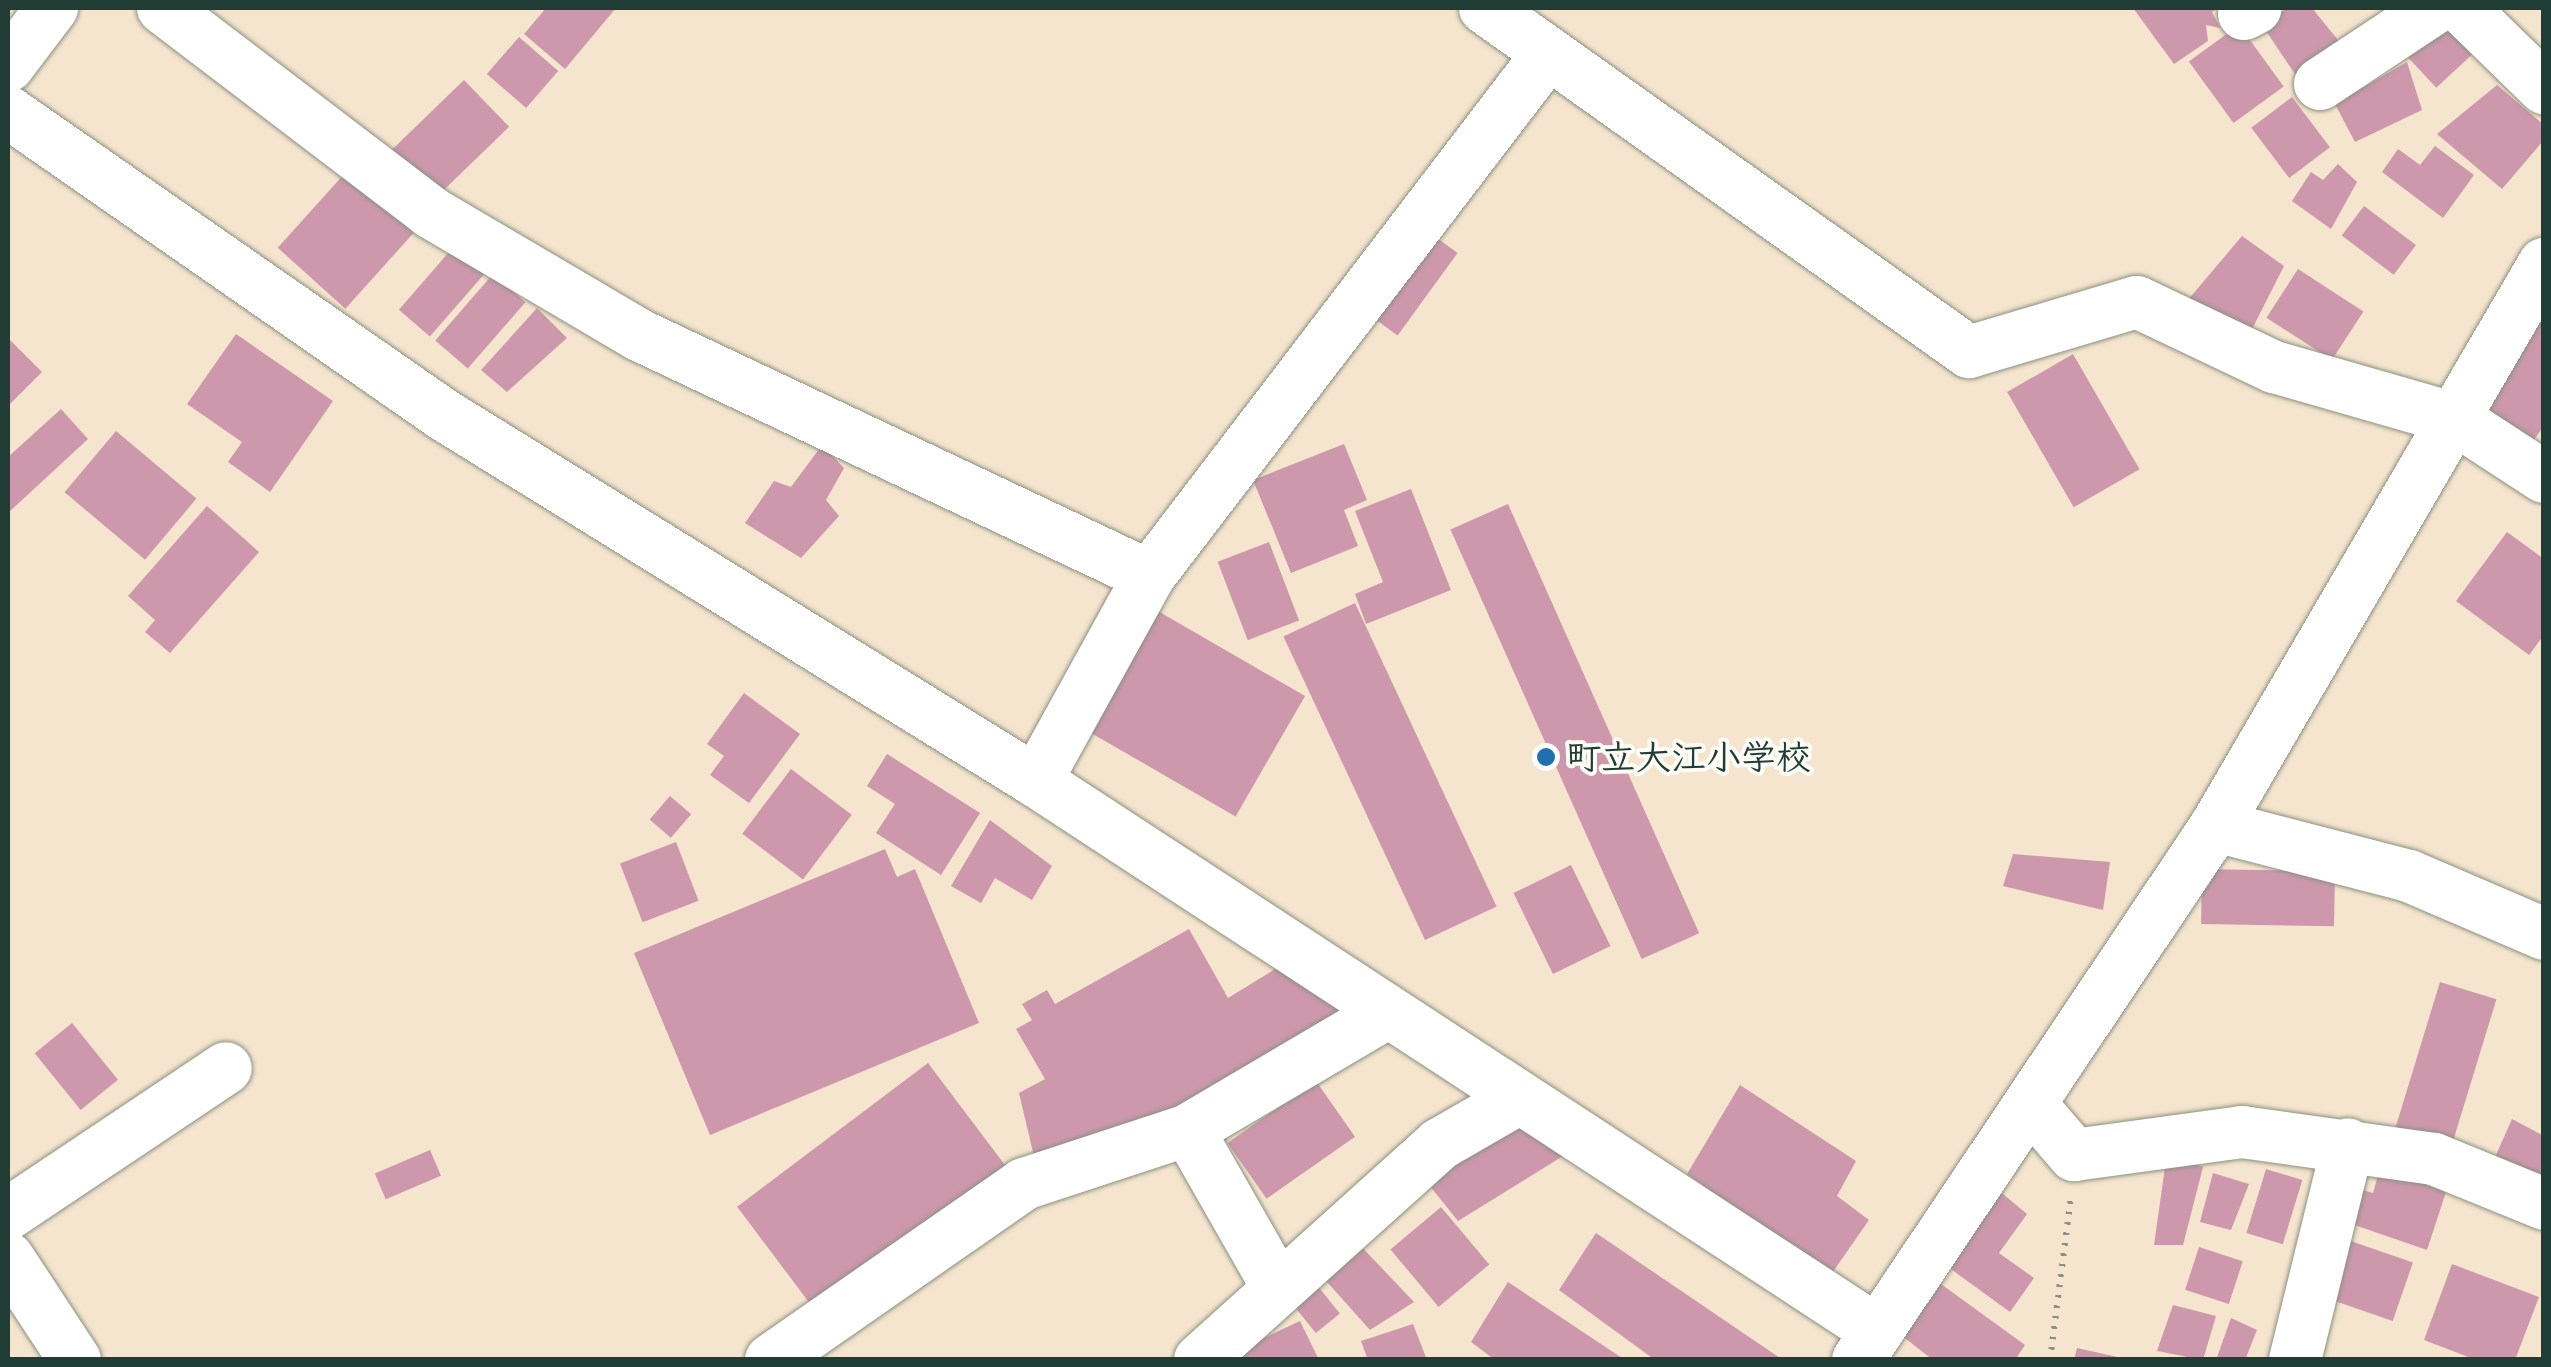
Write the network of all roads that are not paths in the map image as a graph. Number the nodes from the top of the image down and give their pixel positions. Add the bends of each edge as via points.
1 (52, 8) edge
2 (164, 8) edge
3 (1485, 8) edge
4 (2435, 8) edge
5 (2462, 8) edge
6 (1547, 55) junction
7 (8, 66) edge
8 (2320, 84) dead end
9 (2544, 88) edge
10 (8, 112) edge
11 (2544, 264) edge
12 (2455, 419) junction
13 (2544, 477) edge
14 (1149, 576) junction
15 (1036, 781) junction
16 (2216, 826) junction
17 (2544, 934) edge
18 (1385, 1014) junction
19 (226, 1068) dead end
20 (1518, 1100) junction
21 (2032, 1106) junction
22 (1188, 1130) junction
23 (2348, 1144) junction
24 (2544, 1204) edge
25 (8, 1214) edge
26 (8, 1258) edge
27 (1278, 1288) junction
28 (1867, 1345) edge
29 (75, 1360) edge
30 (771, 1360) edge
31 (1200, 1360) edge
32 (2295, 1360) edge

1 - 7 street
2 - 14 street via 432,213 640,335
3 - 6 street
4 - 8 street
5 - 9 street
6 - 12 street via 1969,352 2137,302 2274,367
6 - 14 street
10 - 15 street via 444,415
11 - 12 street
12 - 13 street
12 - 16 street
14 - 15 street
15 - 18 street
16 - 17 street via 2409,876
16 - 21 street
18 - 20 street
18 - 22 street
19 - 25 street
20 - 27 street via 1440,1144
20 - 28 street
21 - 23 street via 2074,1154 2242,1132
21 - 28 street
22 - 27 street
22 - 30 street via 1024,1184
23 - 24 street via 2434,1159
23 - 32 street
26 - 29 street
27 - 31 street

